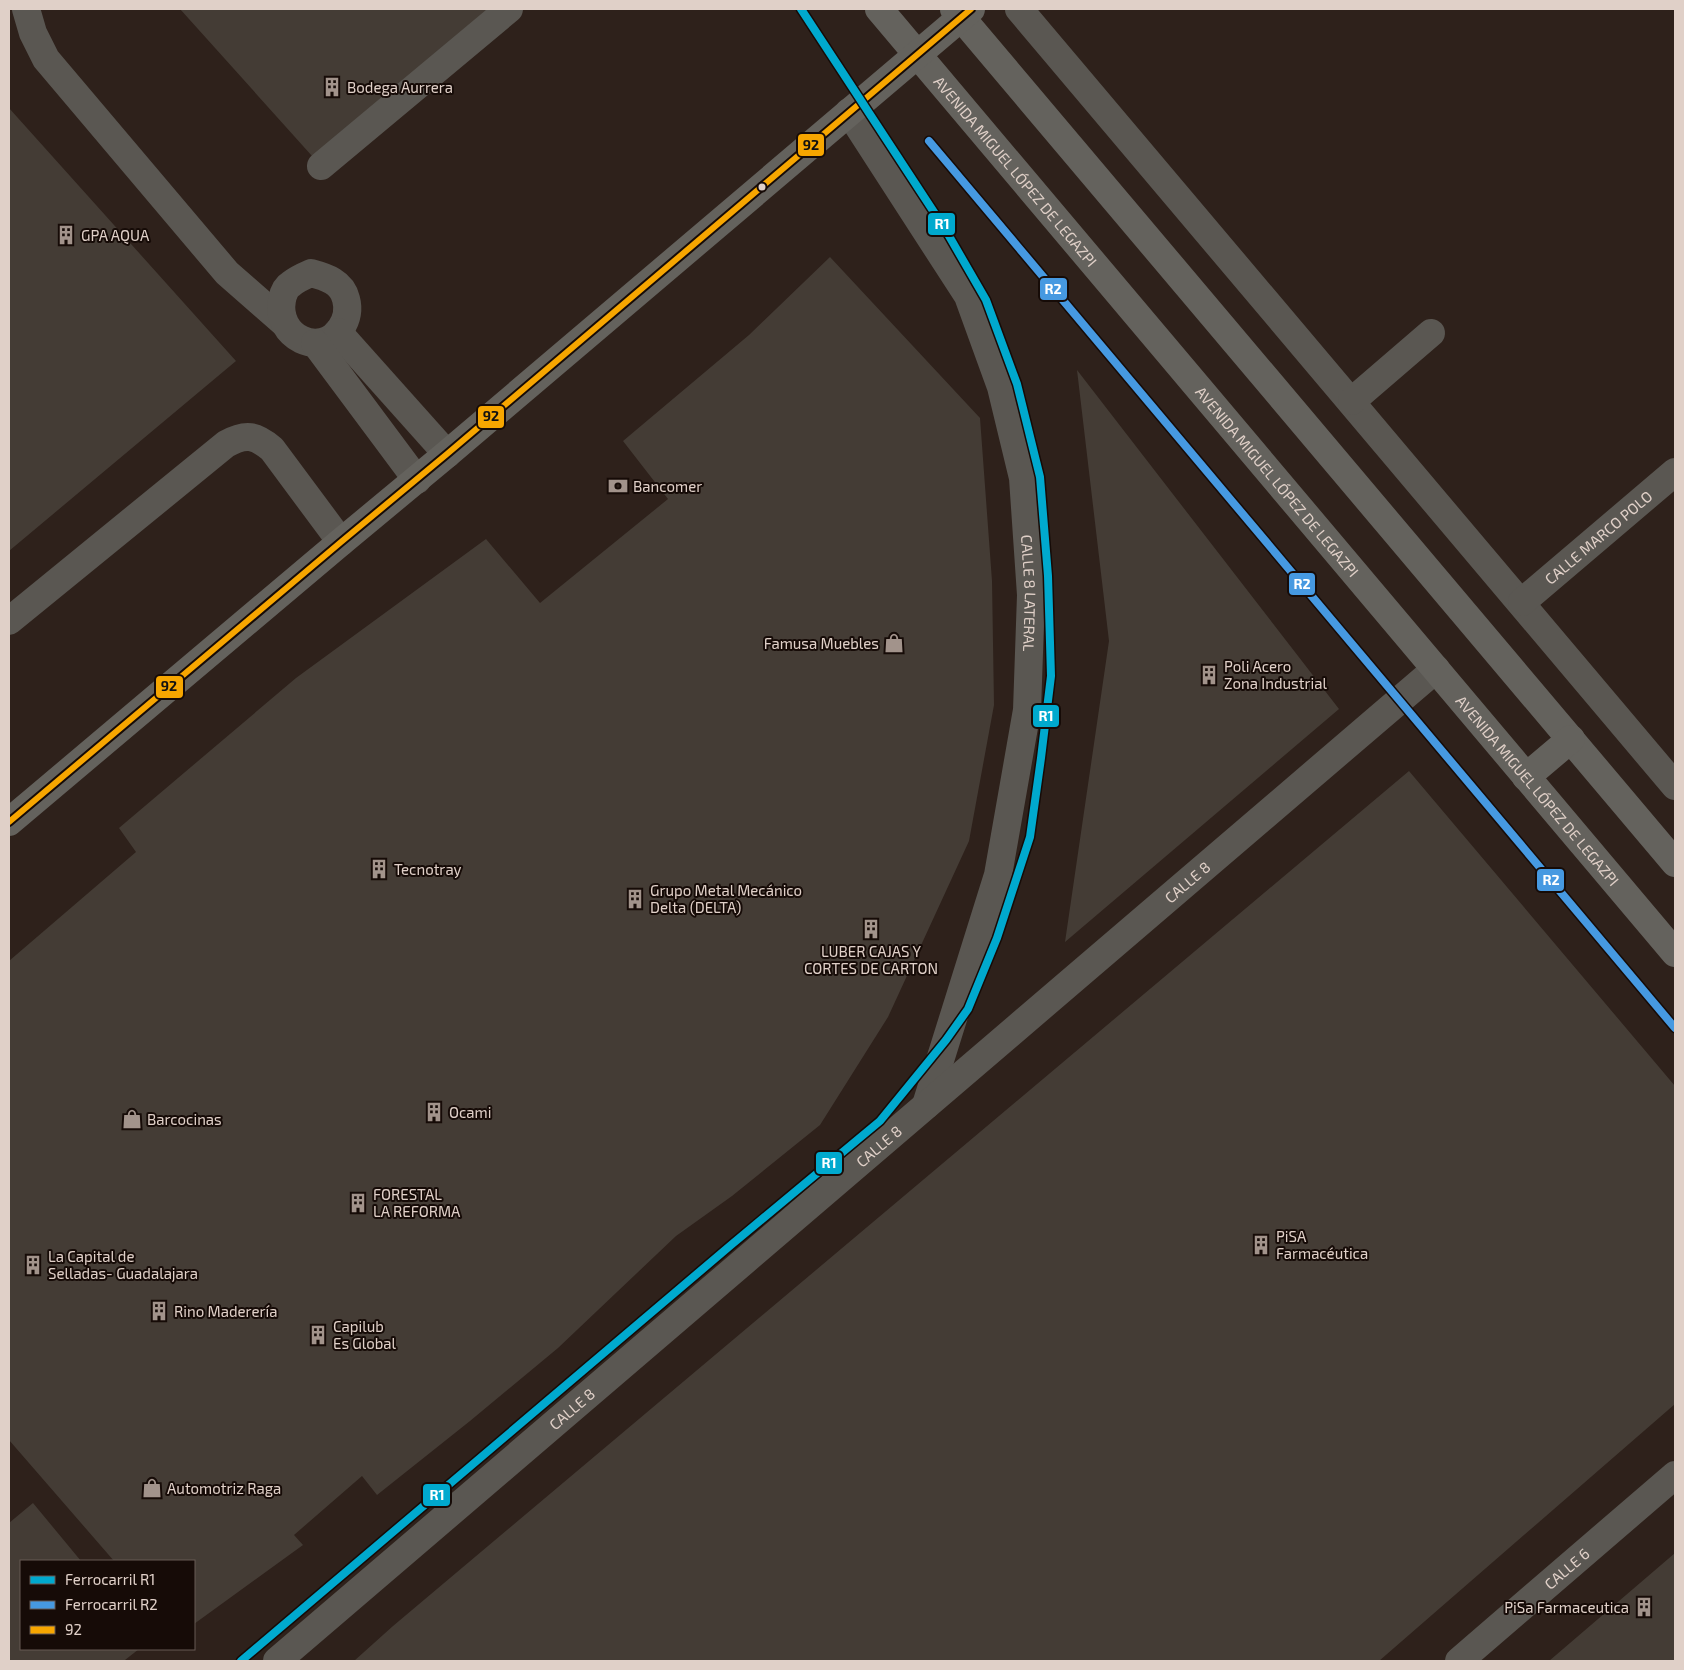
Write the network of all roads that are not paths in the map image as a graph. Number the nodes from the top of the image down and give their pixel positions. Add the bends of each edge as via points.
1 (26, 9) edge
2 (509, 9) edge
3 (879, 9) edge
4 (1019, 9) edge
5 (962, 12) edge
6 (918, 54) junction
7 (849, 112) junction
8 (321, 166) dead end
9 (283, 322) junction
10 (1431, 333) dead end
11 (327, 337) junction
12 (1352, 402) junction
13 (447, 454) junction
14 (1675, 472) edge
15 (417, 480) junction
16 (341, 542) junction
17 (1522, 602) junction
18 (9, 621) edge
19 (1436, 669) junction
20 (1571, 739) junction
21 (1526, 777) junction
22 (1675, 786) edge
23 (9, 822) edge
24 (1675, 863) edge
25 (1675, 953) edge
26 (926, 1105) junction
27 (1675, 1475) edge
28 (277, 1661) edge
29 (1459, 1661) edge

1 - 9 street via 46,59 227,273
2 - 8 street
3 - 6 main road, AVENIDA MIGUEL LÓPEZ DE LEGAZPI
4 - 12 street
5 - 6 main road
5 - 20 main road
6 - 7 main road
6 - 19 main road, AVENIDA MIGUEL LÓPEZ DE LEGAZPI
7 - 13 main road
7 - 26 street, CALLE 8 LATERAL via 968,296 1001,387 1023,478 1031,595 1027,710 998,875
9 - 11 street via 290,333 302,340
9 - 11 street via 282,296 289,285 311,273 326,277 338,284 348,308 346,321
10 - 12 street
11 - 13 street
11 - 15 street
12 - 17 street
13 - 15 main road
14 - 17 street, CALLE MARCO POLO
15 - 16 main road
16 - 18 street via 272,449 251,437 238,437
16 - 23 main road
17 - 22 street
19 - 21 main road, AVENIDA MIGUEL LÓPEZ DE LEGAZPI
19 - 26 street, CALLE 8
20 - 21 main road
20 - 24 main road
21 - 25 main road, AVENIDA MIGUEL LÓPEZ DE LEGAZPI
26 - 28 street, CALLE 8
27 - 29 street, CALLE 6

